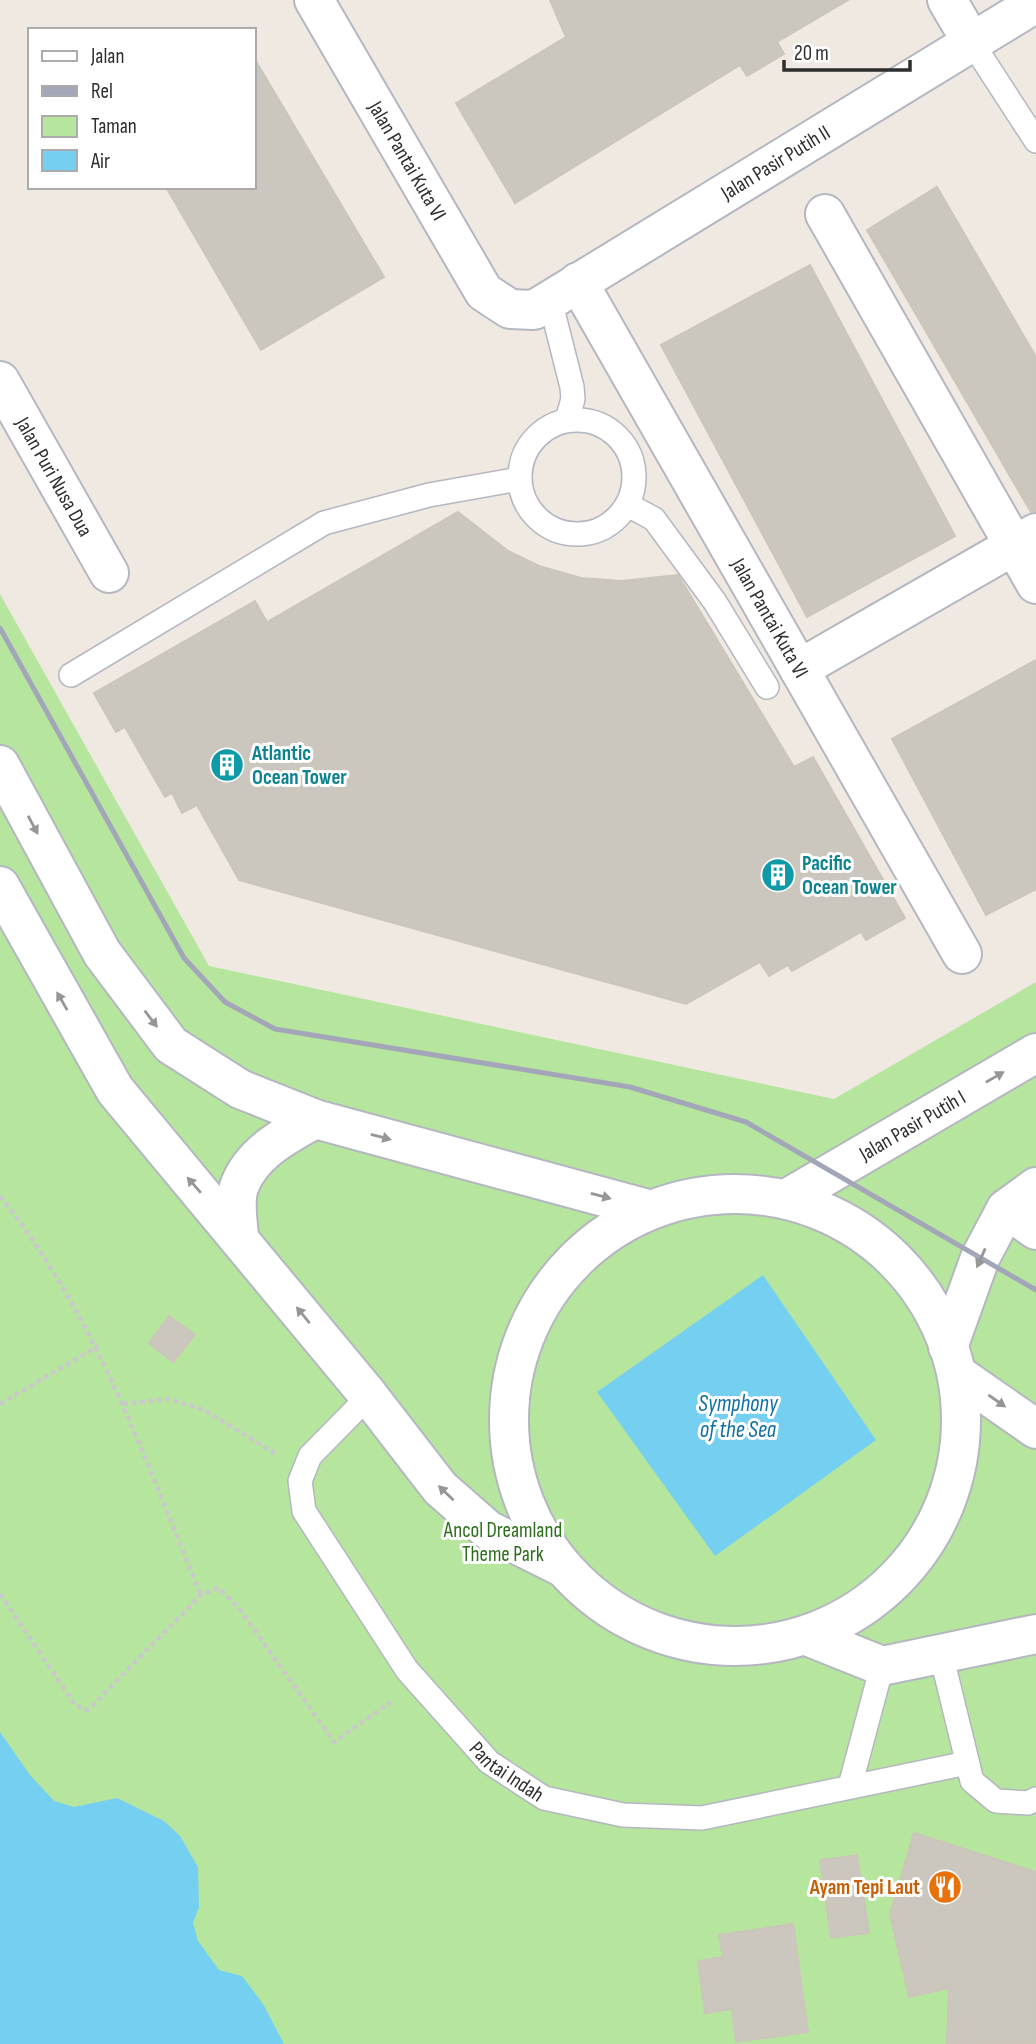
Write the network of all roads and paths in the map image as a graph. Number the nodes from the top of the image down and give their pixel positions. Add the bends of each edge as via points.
1 (314, 0) edge
2 (947, 0) edge
3 (1036, 3) edge
4 (971, 41) junction
5 (1036, 141) edge
6 (825, 215) dead end
7 (564, 291) junction
8 (510, 310) joint
9 (0, 381) edge
10 (567, 419) junction
11 (519, 479) junction
12 (628, 505) junction
13 (1025, 539) edge
14 (109, 573) dead end
15 (1036, 584) edge
16 (71, 674) dead end
17 (783, 678) junction
18 (0, 765) edge
19 (0, 886) edge
20 (962, 954) dead end
21 (1036, 1053) edge
22 (315, 1119) junction
23 (1036, 1186) edge
24 (0, 1196) edge
25 (788, 1198) junction
26 (648, 1209) junction
27 (1021, 1220) edge
28 (239, 1237) junction
29 (98, 1346) junction
30 (953, 1361) junction
31 (369, 1396) junction
32 (0, 1404) edge
33 (123, 1404) junction
34 (1036, 1429) edge
35 (304, 1471) junction
36 (564, 1568) junction
37 (0, 1594) edge
38 (201, 1595) junction
39 (807, 1636) junction
40 (1035, 1640) edge
41 (941, 1654) junction
42 (881, 1666) junction
43 (417, 1682) junction
44 (967, 1763) junction
45 (850, 1786) junction
46 (1036, 1799) edge

1 - 8 street, Jalan Pantai Kuta VI via 484,292
2 - 4 street
3 - 4 street, Jalan Pasir Putih II
4 - 5 lane
4 - 7 street, Jalan Pasir Putih II
6 - 13 street
7 - 8 street, Jalan Pasir Putih II via 534,310
7 - 10 lane via 573,399
7 - 17 street, Jalan Pantai Kuta VI
9 - 14 street, Jalan Puri Nusa Dua
10 - 11 lane via 551,425 527,447
10 - 12 lane via 603,425 629,451 634,488
11 - 12 lane via 533,513 546,526 563,533 582,535 600,530
11 - 16 lane via 429,495 324,523
12 - 17 lane via 654,519 715,602
13 - 15 street
13 - 17 street
17 - 20 street, Jalan Pantai Kuta VI
18 -> 22 street via 102,953 171,1045 240,1089
28 -> 19 street via 115,1090
25 -> 21 street, Jalan Pasir Putih I
22 -> 26 street
22 - 28 street via 282,1137 248,1171 239,1188
23 - 27 street
24 - 29 path via 31,1234
25 - 26 street via 717,1193
25 - 30 street via 844,1220 893,1256 930,1303
26 - 36 street via 595,1240 553,1284 524,1338 510,1397 512,1459 531,1517
27 -> 30 street via 980,1258
31 -> 28 street
29 - 32 path
29 - 33 path
30 -> 34 street
30 - 39 street via 961,1440 946,1504 914,1562 866,1606
31 - 35 lane via 310,1455
36 -> 31 street via 488,1530 450,1497
33 - 35 path via 169,1399 204,1410
33 - 38 path
35 - 43 lane, Pantai Indah via 300,1481 304,1511
36 - 39 street via 604,1605 650,1631 702,1645 755,1647
37 - 38 path via 75,1705 88,1710
38 - 43 path via 219,1588 238,1607 334,1742
39 - 42 street
40 - 41 street
41 - 42 street
41 - 44 lane
42 - 45 lane
43 - 45 lane, Pantai Indah via 489,1762 544,1798 623,1815 702,1818
44 - 45 lane, Pantai Indah
44 - 46 lane via 972,1781 996,1801 1028,1803

